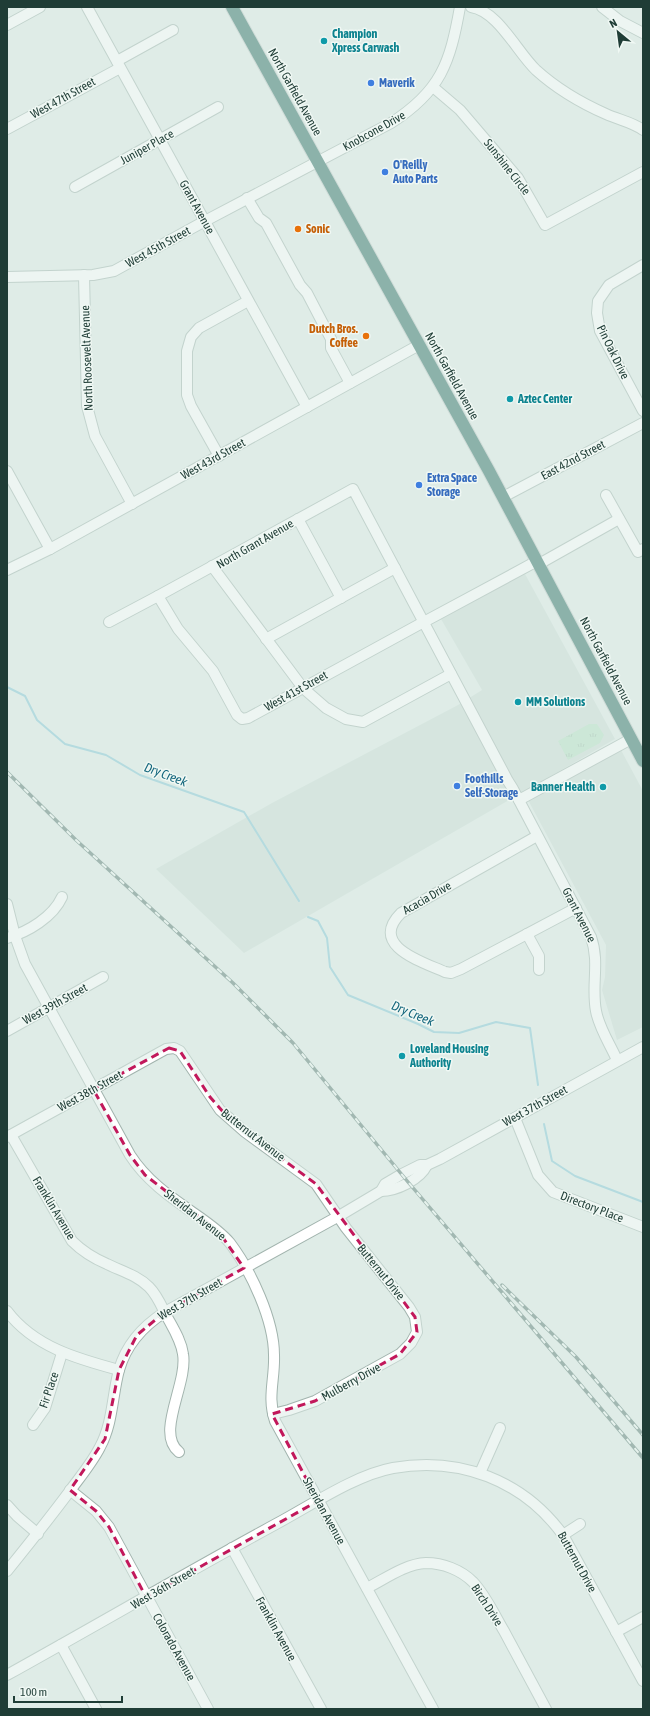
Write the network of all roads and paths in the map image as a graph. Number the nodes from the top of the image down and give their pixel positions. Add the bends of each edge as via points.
1 (40, 7) edge
2 (87, 7) edge
3 (232, 7) edge
4 (460, 7) edge
5 (471, 7) edge
6 (602, 7) edge
7 (7, 25) edge
8 (173, 30) dead end
9 (643, 33) edge
10 (118, 64) junction
11 (433, 87) junction
12 (218, 107) dead end
13 (7, 129) edge
14 (643, 130) edge
15 (159, 140) junction
16 (318, 161) junction
17 (643, 172) edge
18 (75, 187) dead end
19 (247, 198) junction
20 (205, 221) junction
21 (643, 265) edge
22 (84, 275) junction
23 (7, 277) edge
24 (248, 300) junction
25 (419, 345) junction
26 (350, 383) junction
27 (306, 407) junction
28 (643, 411) edge
29 (643, 422) edge
30 (219, 456) junction
31 (7, 470) edge
32 (606, 495) dead end
33 (503, 497) junction
34 (132, 504) junction
35 (619, 518) junction
36 (298, 519) junction
37 (50, 549) junction
38 (643, 549) edge
39 (538, 562) junction
40 (212, 566) junction
41 (395, 568) junction
42 (7, 570) edge
43 (158, 596) junction
44 (341, 598) junction
45 (109, 622) dead end
46 (423, 622) junction
47 (266, 639) junction
48 (451, 674) junction
49 (303, 688) junction
50 (631, 739) junction
51 (643, 761) edge
52 (519, 800) junction
53 (537, 836) junction
54 (62, 897) dead end
55 (7, 904) edge
56 (576, 908) junction
57 (527, 934) junction
58 (11, 937) edge
59 (539, 970) dead end
60 (103, 977) dead end
61 (48, 1008) junction
62 (7, 1031) edge
63 (643, 1047) edge
64 (174, 1048) joint
65 (618, 1060) junction
66 (93, 1089) junction
67 (515, 1118) junction
68 (9, 1136) edge
69 (339, 1216) junction
70 (643, 1227) edge
71 (244, 1268) junction
72 (7, 1311) edge
73 (165, 1312) junction
74 (421, 1333) joint
75 (62, 1353) junction
76 (119, 1370) junction
77 (272, 1414) junction
78 (33, 1426) dead end
79 (500, 1428) dead end
80 (179, 1452) dead end
81 (480, 1473) junction
82 (70, 1490) junction
83 (318, 1501) junction
84 (7, 1505) edge
85 (580, 1524) dead end
86 (38, 1534) junction
87 (563, 1535) junction
88 (232, 1548) junction
89 (7, 1571) edge
90 (367, 1588) junction
91 (146, 1597) junction
92 (643, 1617) edge
93 (616, 1632) junction
94 (61, 1645) junction
95 (7, 1675) edge
96 (643, 1682) edge
97 (96, 1709) edge
98 (208, 1709) edge
99 (321, 1709) edge
100 (433, 1709) edge
101 (546, 1709) edge

1 - 7 street
2 - 10 street, Grant Avenue
3 - 16 highway, North Garfield Avenue
4 - 11 street, Knobcone Drive via 454,42
5 - 14 street via 483,11 499,25 526,60 558,88 592,108 630,122
6 - 9 street via 620,21
8 - 10 street, West 47th Street
10 - 13 street, West 47th Street
10 - 15 street, Grant Avenue
11 - 16 street, Knobcone Drive via 410,110 391,123
11 - 17 street, Sunshine Circle via 460,110 518,178 546,225
12 - 15 street, Juniper Place
15 - 18 street, Juniper Place
15 - 20 street, Grant Avenue
16 - 19 street, West 45th Street
16 - 25 highway, North Garfield Avenue
19 - 20 street, West 45th Street
19 - 26 street via 259,218 266,223 307,293 331,339 331,348
20 - 22 street, West 45th Street via 114,271
20 - 24 street, Grant Avenue
21 - 28 street, Pin Oak Drive via 609,285 598,301 597,313 600,331
22 - 23 street, West 45th Street
22 - 34 street, North Roosevelt Avenue via 87,406 95,436
24 - 27 street, Grant Avenue
24 - 30 street via 199,328 191,337 186,351 187,395
25 - 26 street, West 43rd Street
25 - 33 highway, North Garfield Avenue
26 - 27 street, West 43rd Street
27 - 30 street, West 43rd Street
29 - 33 street, East 42nd Street
30 - 34 street, West 43rd Street
31 - 37 street
32 - 35 street
33 - 39 highway, North Garfield Avenue
34 - 37 street, West 43rd Street
35 - 38 street via 638,552
35 - 39 street, West 41st Street
36 - 40 street, North Grant Avenue
36 - 41 street, North Grant Avenue via 352,489
36 - 44 street
37 - 42 street, West 43rd Street
39 - 46 street, West 41st Street
39 - 50 highway, North Garfield Avenue
40 - 43 street
40 - 47 street, North Grant Avenue
41 - 44 street
41 - 46 street, North Grant Avenue
43 - 45 street
43 - 49 street, West 41st Street via 178,629 213,671 237,715 242,719
44 - 47 street
46 - 48 street, North Grant Avenue
46 - 49 street, West 41st Street
47 - 49 street, North Grant Avenue
48 - 49 street, North Grant Avenue via 363,722 346,719 326,708
48 - 52 street, North Grant Avenue
50 - 51 highway, North Garfield Avenue
50 - 52 street
52 - 53 street, Grant Avenue
53 - 56 street, Grant Avenue
53 - 57 street, Acacia Drive via 405,910 397,917 391,931 394,942 404,954 451,973
54 - 58 street via 57,907 34,926
55 - 58 street, Sheridan Avenue
56 - 57 street, Acacia Drive
56 - 65 street, Grant Avenue via 595,947 596,1012 602,1030
57 - 59 street via 540,956
58 - 61 street, Sheridan Avenue
60 - 61 street, West 39th Street
61 - 62 street, West 39th Street
61 - 66 street, Sheridan Avenue
63 - 65 street, West 37th Street
64 - 66 street, West 38th Street via 166,1049
64 - 69 street, Butternut Avenue via 180,1051 220,1110 245,1132 316,1184
65 - 67 street, West 37th Street
66 - 68 street, West 38th Street
66 - 71 street, Sheridan Avenue via 130,1155 145,1175 168,1196 219,1232 229,1242
67 - 69 street, West 37th Street via 427,1165 424,1172 408,1182 389,1191 380,1191
67 - 70 street, Directory Place via 538,1175 553,1192
68 - 73 street, Franklin Avenue via 72,1240 92,1257 140,1279 155,1293
69 - 71 street, West 37th Street
69 - 74 street, Butternut Drive via 409,1307
71 - 73 street, West 37th Street
71 - 77 street, Sheridan Avenue via 264,1307 273,1339
72 - 75 street via 33,1336
73 - 76 street, West 37th Street via 137,1334
73 - 80 street, Franklin Avenue via 178,1336 184,1356 182,1379 169,1429 171,1444
74 - 77 street, Mulberry Drive via 406,1349 392,1358 315,1401
75 - 76 street
75 - 78 street, Fir Place via 45,1408
76 - 82 street, West 37th Street via 105,1439
77 - 83 street, Sheridan Avenue
79 - 81 street
81 - 83 street, Butternut Drive via 460,1468 407,1466 359,1480
81 - 87 street, Butternut Drive via 528,1499
82 - 86 street, West 37th Street
82 - 91 street, Colorado Avenue via 96,1511 109,1527
83 - 88 street, West 36th Street
83 - 90 street, Sheridan Avenue
84 - 86 street
85 - 87 street
86 - 89 street, West 37th Street
87 - 93 street, Butternut Drive
88 - 91 street, West 36th Street
88 - 99 street, Franklin Avenue
90 - 100 street, Sheridan Avenue
90 - 101 street, Birch Drive via 417,1564 447,1566 465,1575 486,1599
91 - 94 street, West 36th Street
91 - 98 street, Colorado Avenue
92 - 93 street
93 - 96 street, Butternut Drive
94 - 95 street, West 36th Street
94 - 97 street

